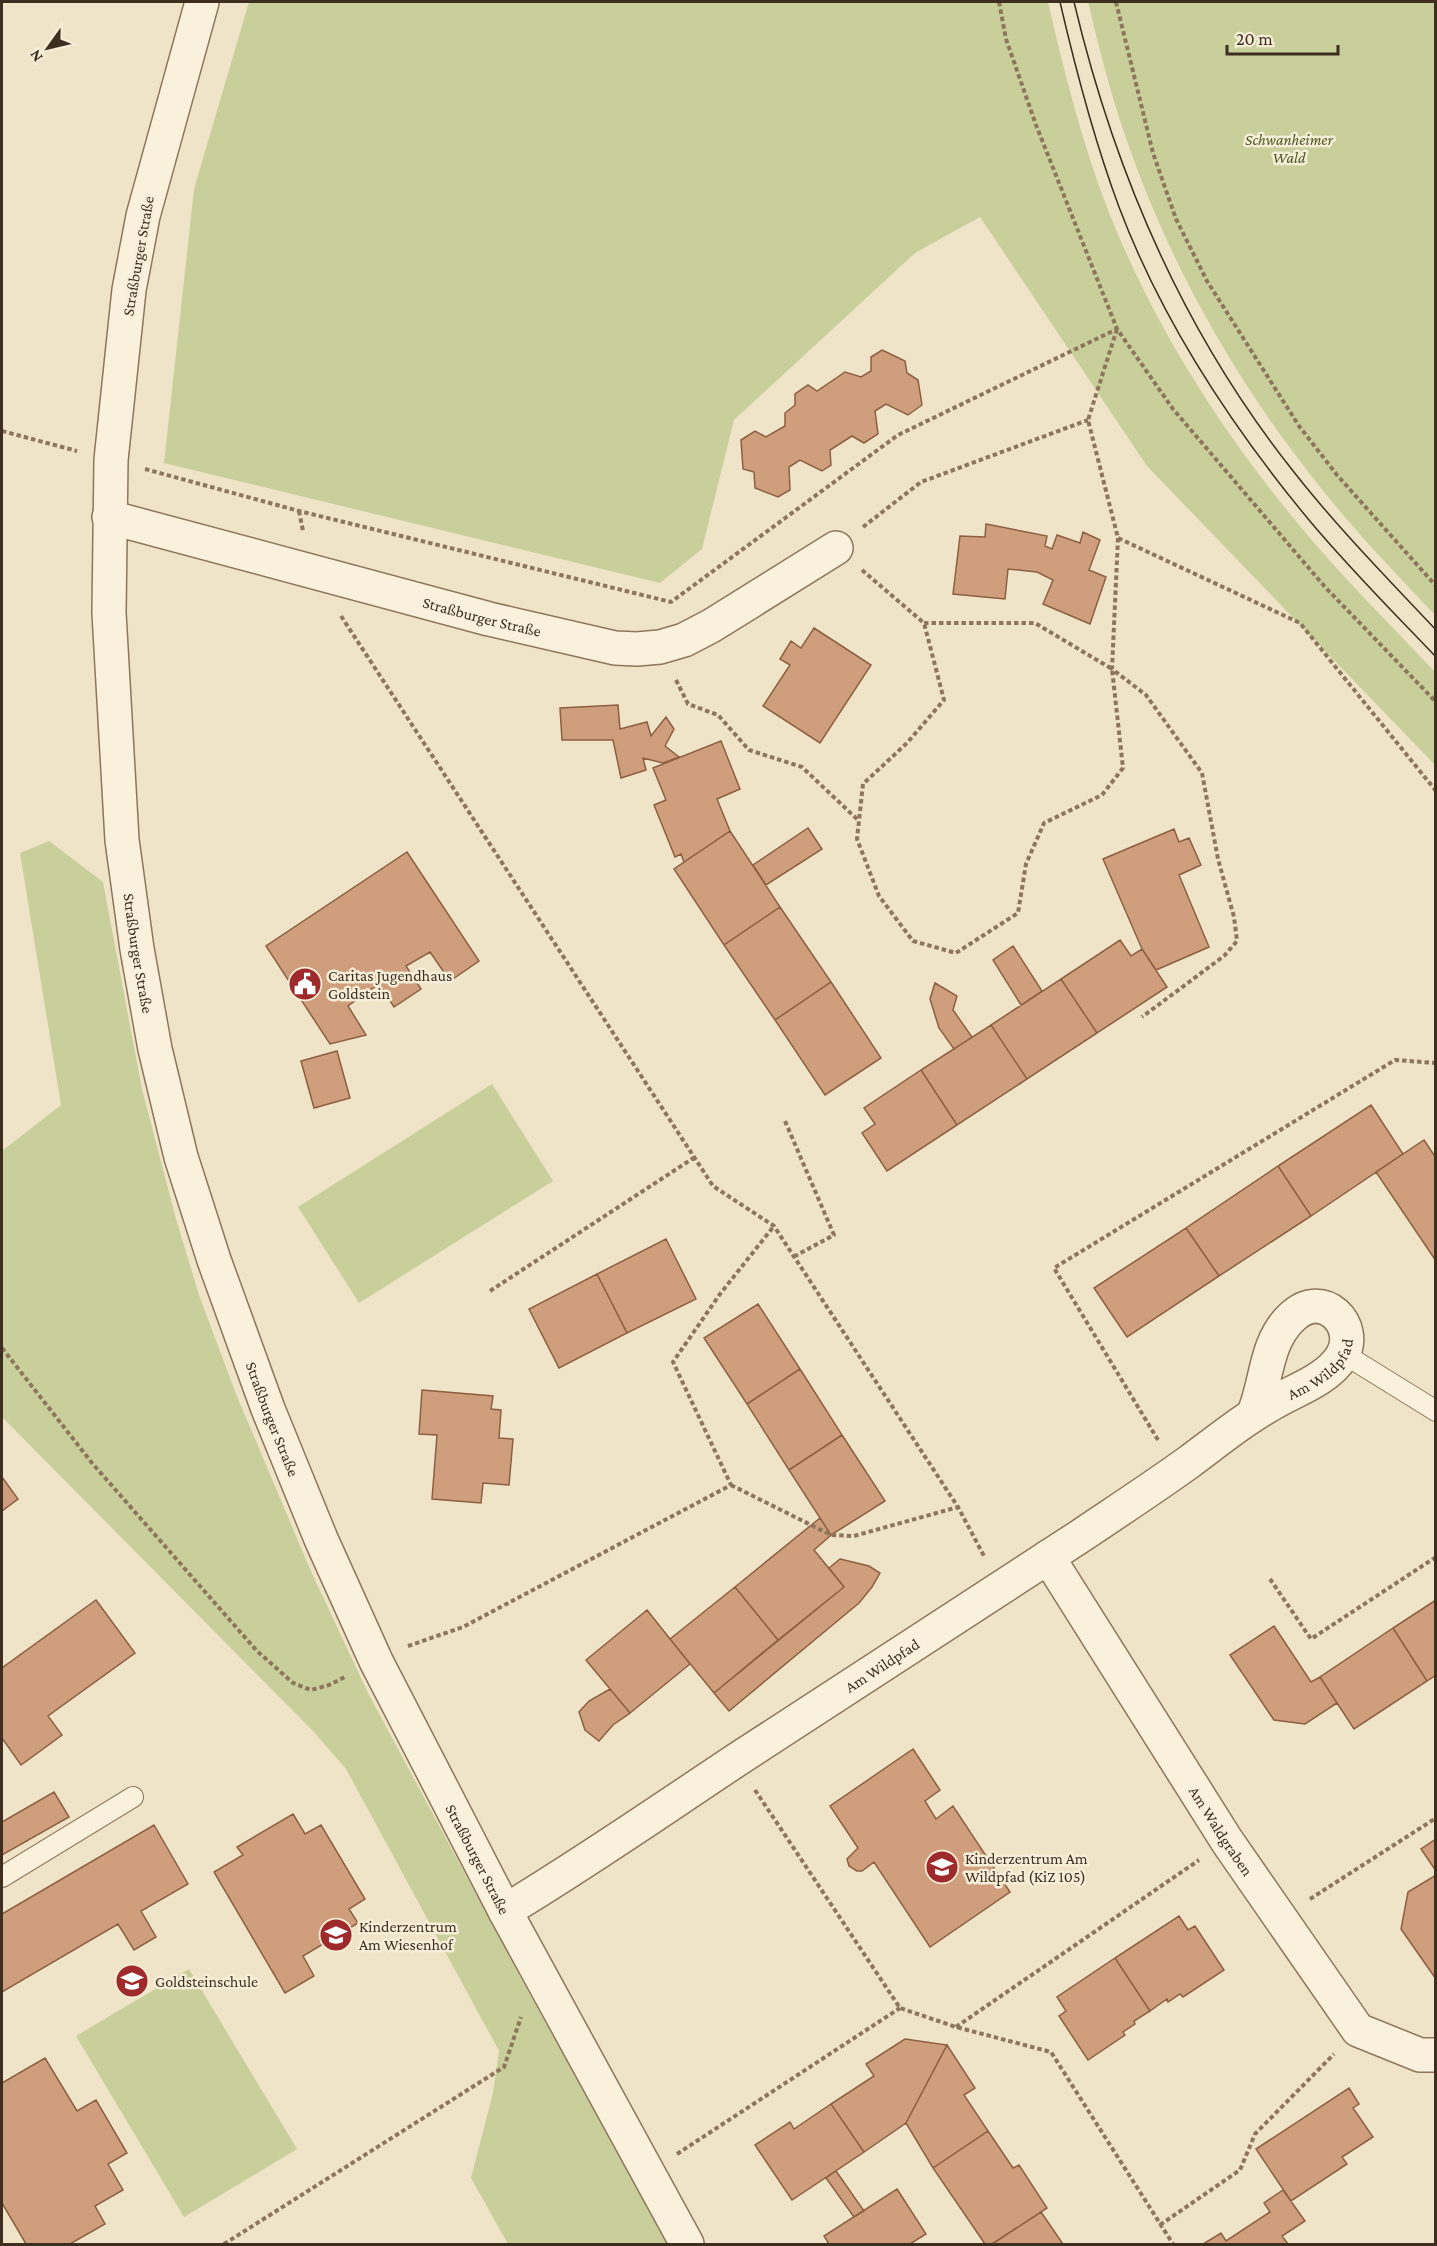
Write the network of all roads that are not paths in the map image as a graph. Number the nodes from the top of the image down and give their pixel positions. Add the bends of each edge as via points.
1 (202, 2) edge
2 (109, 517) junction
3 (836, 548) road end
4 (1344, 1354) junction
5 (1436, 1411) edge
6 (1254, 1413) junction
7 (1048, 1557) junction
8 (133, 1797) dead end
9 (2, 1877) edge
10 (506, 1911) junction
11 (1436, 2055) edge
12 (687, 2244) edge

1 - 2 street, Straßburger Straße via 142,216 128,301 111,460
2 - 3 street, Straßburger Straße via 489,619 615,648 637,649 684,640
2 - 10 street, Straßburger Straße via 109,613 122,840 154,1049 181,1157 268,1409 321,1539 376,1661
4 - 5 lane
4 - 6 street, Am Wildpfad via 1332,1369 1311,1383
4 - 6 street, Am Wildpfad via 1347,1336 1334,1311 1317,1305 1300,1309 1273,1344
6 - 7 street, Am Wildpfad
7 - 10 street, Am Wildpfad
7 - 11 street, Am Waldgraben via 1227,1841 1358,2031 1420,2055
8 - 9 lane
10 - 12 street, Straßburger Straße

